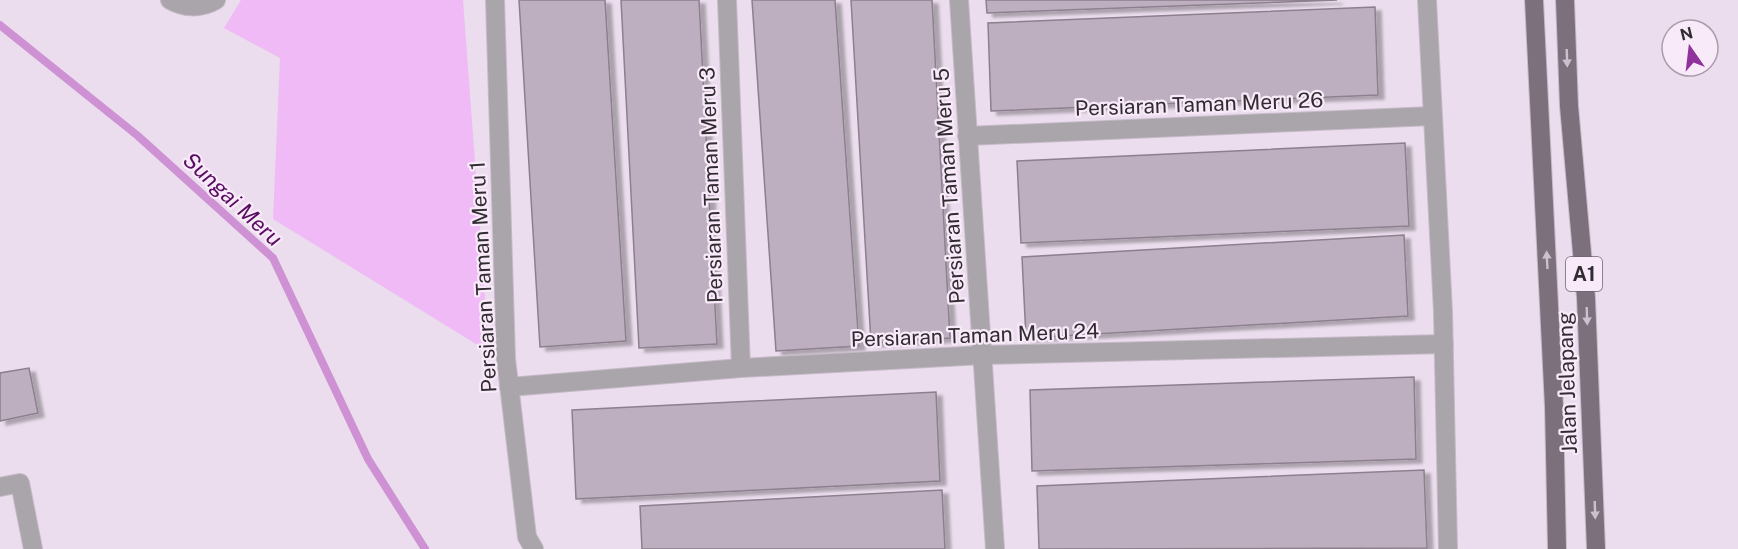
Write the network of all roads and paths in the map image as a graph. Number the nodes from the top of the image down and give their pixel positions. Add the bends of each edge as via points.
1 (170, 0) edge
2 (216, 0) edge
3 (495, 0) edge
4 (727, 0) edge
5 (959, 0) edge
6 (1427, 0) edge
7 (1534, 0) edge
8 (1565, 0) edge
9 (1432, 116) junction
10 (967, 136) junction
11 (1444, 344) junction
12 (983, 355) junction
13 (741, 368) junction
14 (509, 387) junction
15 (0, 487) edge
16 (33, 549) edge
17 (534, 549) edge
18 (995, 549) edge
19 (1448, 549) edge
20 (1557, 549) edge
21 (1596, 549) edge

1 - 2 street via 192,7
3 - 14 street, Persiaran Taman Meru 1
4 - 13 street, Persiaran Taman Meru 3
5 - 10 street, Persiaran Taman Meru 5
6 - 9 street
20 -> 7 main road, Jalan Jelapang / A1
8 -> 21 main road, Jalan Jelapang / A1 via 1569,106 1586,298
9 - 10 street, Persiaran Taman Meru 26
9 - 11 street
10 - 12 street, Persiaran Taman Meru 5
11 - 12 street, Persiaran Taman Meru 24
11 - 19 street
12 - 13 street, Persiaran Taman Meru 24
12 - 18 street, Persiaran Taman Meru 5
13 - 14 street, Persiaran Taman Meru 24
14 - 17 street, Persiaran Taman Meru 1 via 527,537
15 - 16 street via 20,483

